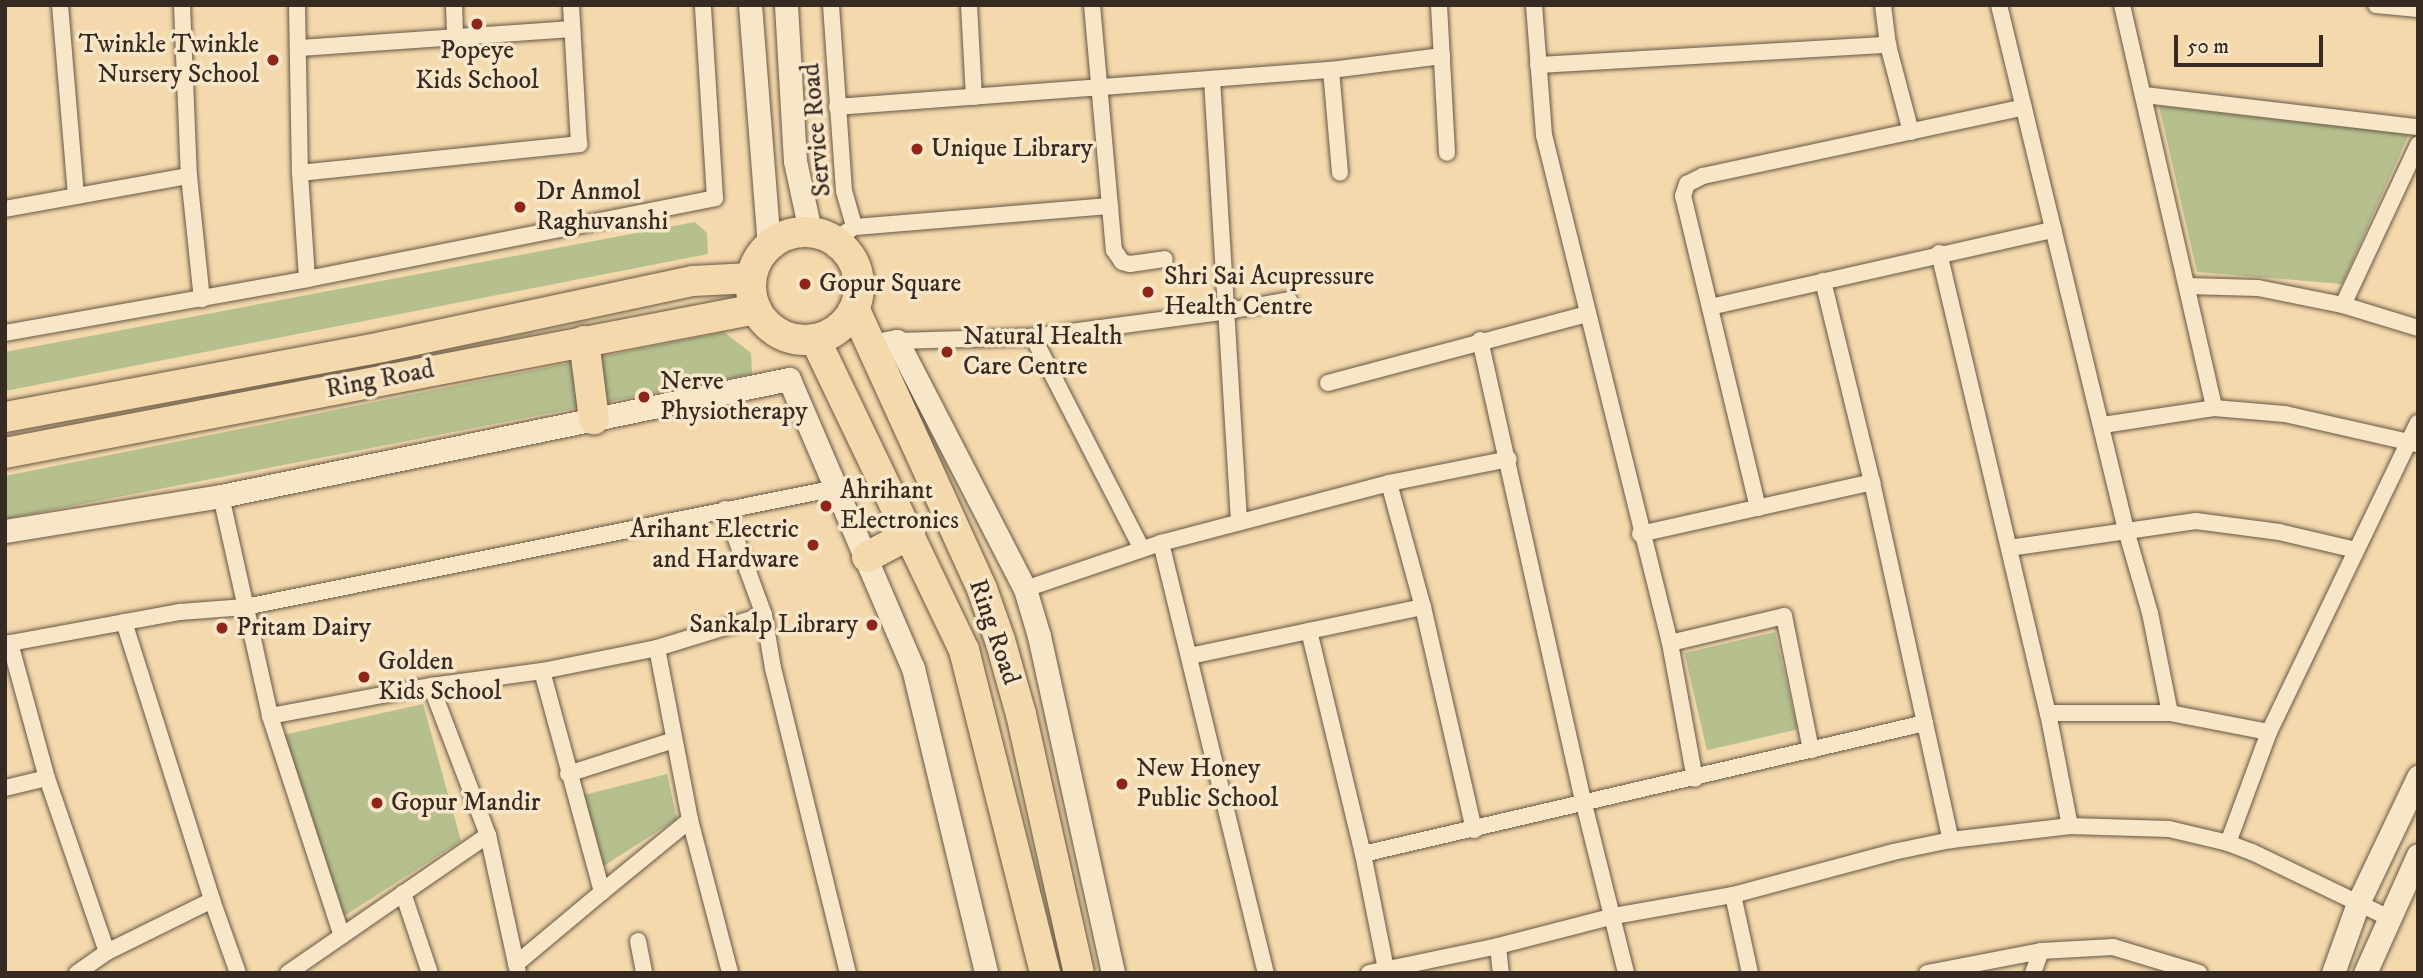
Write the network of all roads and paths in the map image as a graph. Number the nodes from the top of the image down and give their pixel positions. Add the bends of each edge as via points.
1 (61, 5) edge
2 (182, 5) edge
3 (297, 5) edge
4 (454, 5) edge
5 (570, 5) edge
6 (703, 5) edge
7 (750, 5) edge
8 (786, 5) edge
9 (831, 5) edge
10 (969, 5) edge
11 (1093, 5) edge
12 (1439, 5) edge
13 (1534, 5) edge
14 (1883, 5) edge
15 (2000, 5) edge
16 (2122, 5) edge
17 (2376, 5) edge
18 (2418, 9) edge
19 (572, 29) junction
20 (455, 40) junction
21 (1888, 45) junction
22 (300, 48) junction
23 (1442, 56) junction
24 (1538, 65) junction
25 (1331, 70) junction
26 (1212, 79) junction
27 (1098, 88) junction
28 (2144, 95) junction
29 (974, 97) junction
30 (837, 107) junction
31 (2024, 107) junction
32 (2418, 127) edge
33 (1911, 132) junction
34 (2418, 145) edge
35 (1447, 153) dead end
36 (300, 173) junction
37 (1340, 173) dead end
38 (189, 176) junction
39 (76, 195) junction
40 (1110, 206) junction
41 (5, 209) edge
42 (2053, 230) junction
43 (833, 233) junction
44 (769, 245) junction
45 (1939, 253) junction
46 (1165, 259) dead end
47 (751, 278) junction
48 (307, 279) junction
49 (1823, 281) junction
50 (2188, 286) junction
51 (202, 299) junction
52 (1289, 300) dead end
53 (2343, 305) junction
54 (1710, 307) junction
55 (756, 309) junction
56 (855, 310) junction
57 (1228, 312) junction
58 (1587, 314) junction
59 (2418, 328) edge
60 (5, 333) edge
61 (1033, 337) junction
62 (815, 339) junction
63 (1480, 340) junction
64 (584, 341) junction
65 (884, 344) junction
66 (1328, 383) dead end
67 (2214, 408) junction
68 (5, 417) edge
69 (594, 419) junction
70 (2418, 423) edge
71 (2103, 425) junction
72 (2414, 442) edge
73 (5, 453) edge
74 (1508, 459) junction
75 (1872, 482) junction
76 (1389, 483) junction
77 (836, 488) junction
78 (221, 496) junction
79 (1758, 508) junction
80 (725, 509) junction
81 (1239, 523) junction
82 (2126, 530) junction
83 (5, 531) edge
84 (910, 534) junction
85 (1640, 534) junction
86 (1161, 543) junction
87 (2009, 548) junction
88 (1142, 549) junction
89 (2356, 550) junction
90 (867, 557) junction
91 (1025, 589) junction
92 (245, 607) junction
93 (1423, 607) junction
94 (764, 615) junction
95 (124, 622) junction
96 (1309, 631) junction
97 (8, 643) edge
98 (1670, 643) junction
99 (657, 648) junction
100 (1190, 656) junction
101 (542, 671) junction
102 (432, 686) junction
103 (2048, 713) junction
104 (2170, 713) junction
105 (270, 716) junction
106 (1925, 723) junction
107 (2269, 732) junction
108 (674, 740) junction
109 (1811, 750) junction
110 (568, 774) junction
111 (2418, 777) edge
112 (47, 778) junction
113 (1695, 779) junction
114 (5, 788) edge
115 (1584, 804) junction
116 (690, 820) junction
117 (2070, 826) junction
118 (1474, 830) junction
119 (488, 835) junction
120 (1951, 840) junction
121 (2228, 843) junction
122 (1363, 854) junction
123 (2418, 855) edge
124 (602, 892) junction
125 (403, 893) junction
126 (1733, 895) junction
127 (212, 900) junction
128 (2358, 903) junction
129 (1614, 916) junction
130 (2391, 919) junction
131 (342, 936) junction
132 (638, 941) dead end
133 (1498, 946) junction
134 (2041, 951) junction
135 (107, 952) junction
136 (2174, 968) edge
137 (517, 969) edge
138 (1386, 969) junction
139 (77, 973) edge
140 (239, 973) edge
141 (288, 973) edge
142 (430, 973) edge
143 (644, 973) edge
144 (730, 973) edge
145 (848, 973) edge
146 (986, 973) edge
147 (1045, 973) edge
148 (1079, 973) edge
149 (1113, 973) edge
150 (1266, 973) edge
151 (1369, 973) edge
152 (1501, 973) edge
153 (1626, 973) edge
154 (1751, 973) edge
155 (1927, 973) edge
156 (2033, 973) edge
157 (2199, 973) edge
158 (2333, 973) edge
159 (2365, 973) edge

1 - 39 street
2 - 38 street
3 - 22 street
4 - 20 street
5 - 19 street
6 - 48 street via 715,198
7 - 44 street
8 - 43 street via 795,161
9 - 30 street, Service Road
10 - 29 street
11 - 27 street
12 - 23 street
13 - 24 street
14 - 21 street
15 - 31 street
16 - 28 street
17 - 18 street
19 - 20 street
19 - 36 street via 579,144
20 - 22 street
21 - 24 street
21 - 33 street
22 - 36 street
23 - 25 street
23 - 35 street
24 - 58 street via 1544,135
25 - 26 street
25 - 37 street
26 - 27 street
26 - 57 street
27 - 29 street
27 - 40 street
28 - 32 street
28 - 50 street
29 - 30 street
30 - 43 street, Service Road via 844,191
31 - 33 street
31 - 42 street
33 - 54 street via 1703,176 1687,184 1683,196
34 - 53 street
36 - 48 street
38 - 39 street
38 - 51 street
39 - 41 street
40 - 43 street
40 - 46 street via 1114,250 1122,262
42 - 45 street
42 - 71 street
43 - 44 highway via 782,237
43 - 56 highway via 858,271
44 - 47 highway via 756,261
45 - 49 street
45 - 87 street
47 - 55 highway
47 - 68 highway, Ring Road via 693,281 382,347
48 - 51 street
49 - 54 street
49 - 75 street
50 - 53 street via 2258,288
50 - 67 street
51 - 60 street
52 - 57 street
53 - 59 street
54 - 79 street
55 - 62 highway via 768,325 785,336
55 - 64 highway, Ring Road
56 - 62 highway via 845,323
56 - 65 highway, Ring Road
57 - 61 street
57 - 81 street
58 - 63 street
58 - 85 street
61 - 65 street
61 - 88 street
62 - 84 highway, Ring Road
63 - 66 street
63 - 74 street
64 - 69 highway
64 - 73 highway, Ring Road
65 - 91 street
65 - 148 highway, Ring Road via 1000,640
67 - 71 street
67 - 72 street via 2285,414
69 - 77 street via 789,379
69 - 78 street
70 - 72 street
71 - 82 street
72 - 89 street
74 - 76 street
74 - 115 street
75 - 79 street
75 - 106 street
76 - 81 street
76 - 93 street
77 - 80 street
77 - 90 street
78 - 83 street
78 - 92 street
79 - 85 street
80 - 92 street
80 - 94 street
81 - 86 street
82 - 87 street
82 - 89 street via 2196,521
82 - 104 street via 2150,613
84 - 90 highway
84 - 147 highway, Ring Road via 964,650
85 - 98 street
86 - 88 street
86 - 100 street
87 - 103 street
88 - 91 street
89 - 107 street
90 - 146 street via 912,668
91 - 149 street
92 - 95 street
92 - 105 street
93 - 96 street
93 - 118 street
94 - 99 street
94 - 145 street
95 - 97 street
95 - 127 street
96 - 100 street
96 - 122 street
97 - 112 street
98 - 109 street via 1784,616
98 - 113 street
99 - 101 street
99 - 108 street
100 - 150 street
101 - 102 street
101 - 110 street
102 - 105 street
102 - 119 street
103 - 104 street
103 - 117 street
104 - 107 street
105 - 131 street
106 - 109 street
106 - 120 street
107 - 121 street
108 - 110 street
108 - 116 street
109 - 113 street
110 - 124 street
111 - 128 street
112 - 114 street
112 - 135 street
113 - 115 street
115 - 118 street
115 - 129 street
116 - 124 street
116 - 144 street
117 - 120 street
117 - 121 street via 2169,829
118 - 122 street
119 - 125 street
119 - 137 street
120 - 126 street
121 - 128 street
122 - 138 street
123 - 130 street
124 - 137 street
125 - 131 street
125 - 142 street
126 - 129 street
126 - 154 street
127 - 135 street
127 - 140 street
128 - 130 street
128 - 158 street
129 - 133 street
129 - 153 street
130 - 159 street
131 - 141 street
132 - 143 street
133 - 138 street
133 - 152 street
134 - 136 street via 2113,947
134 - 155 street
134 - 156 street
135 - 139 street
136 - 157 street
138 - 151 street

